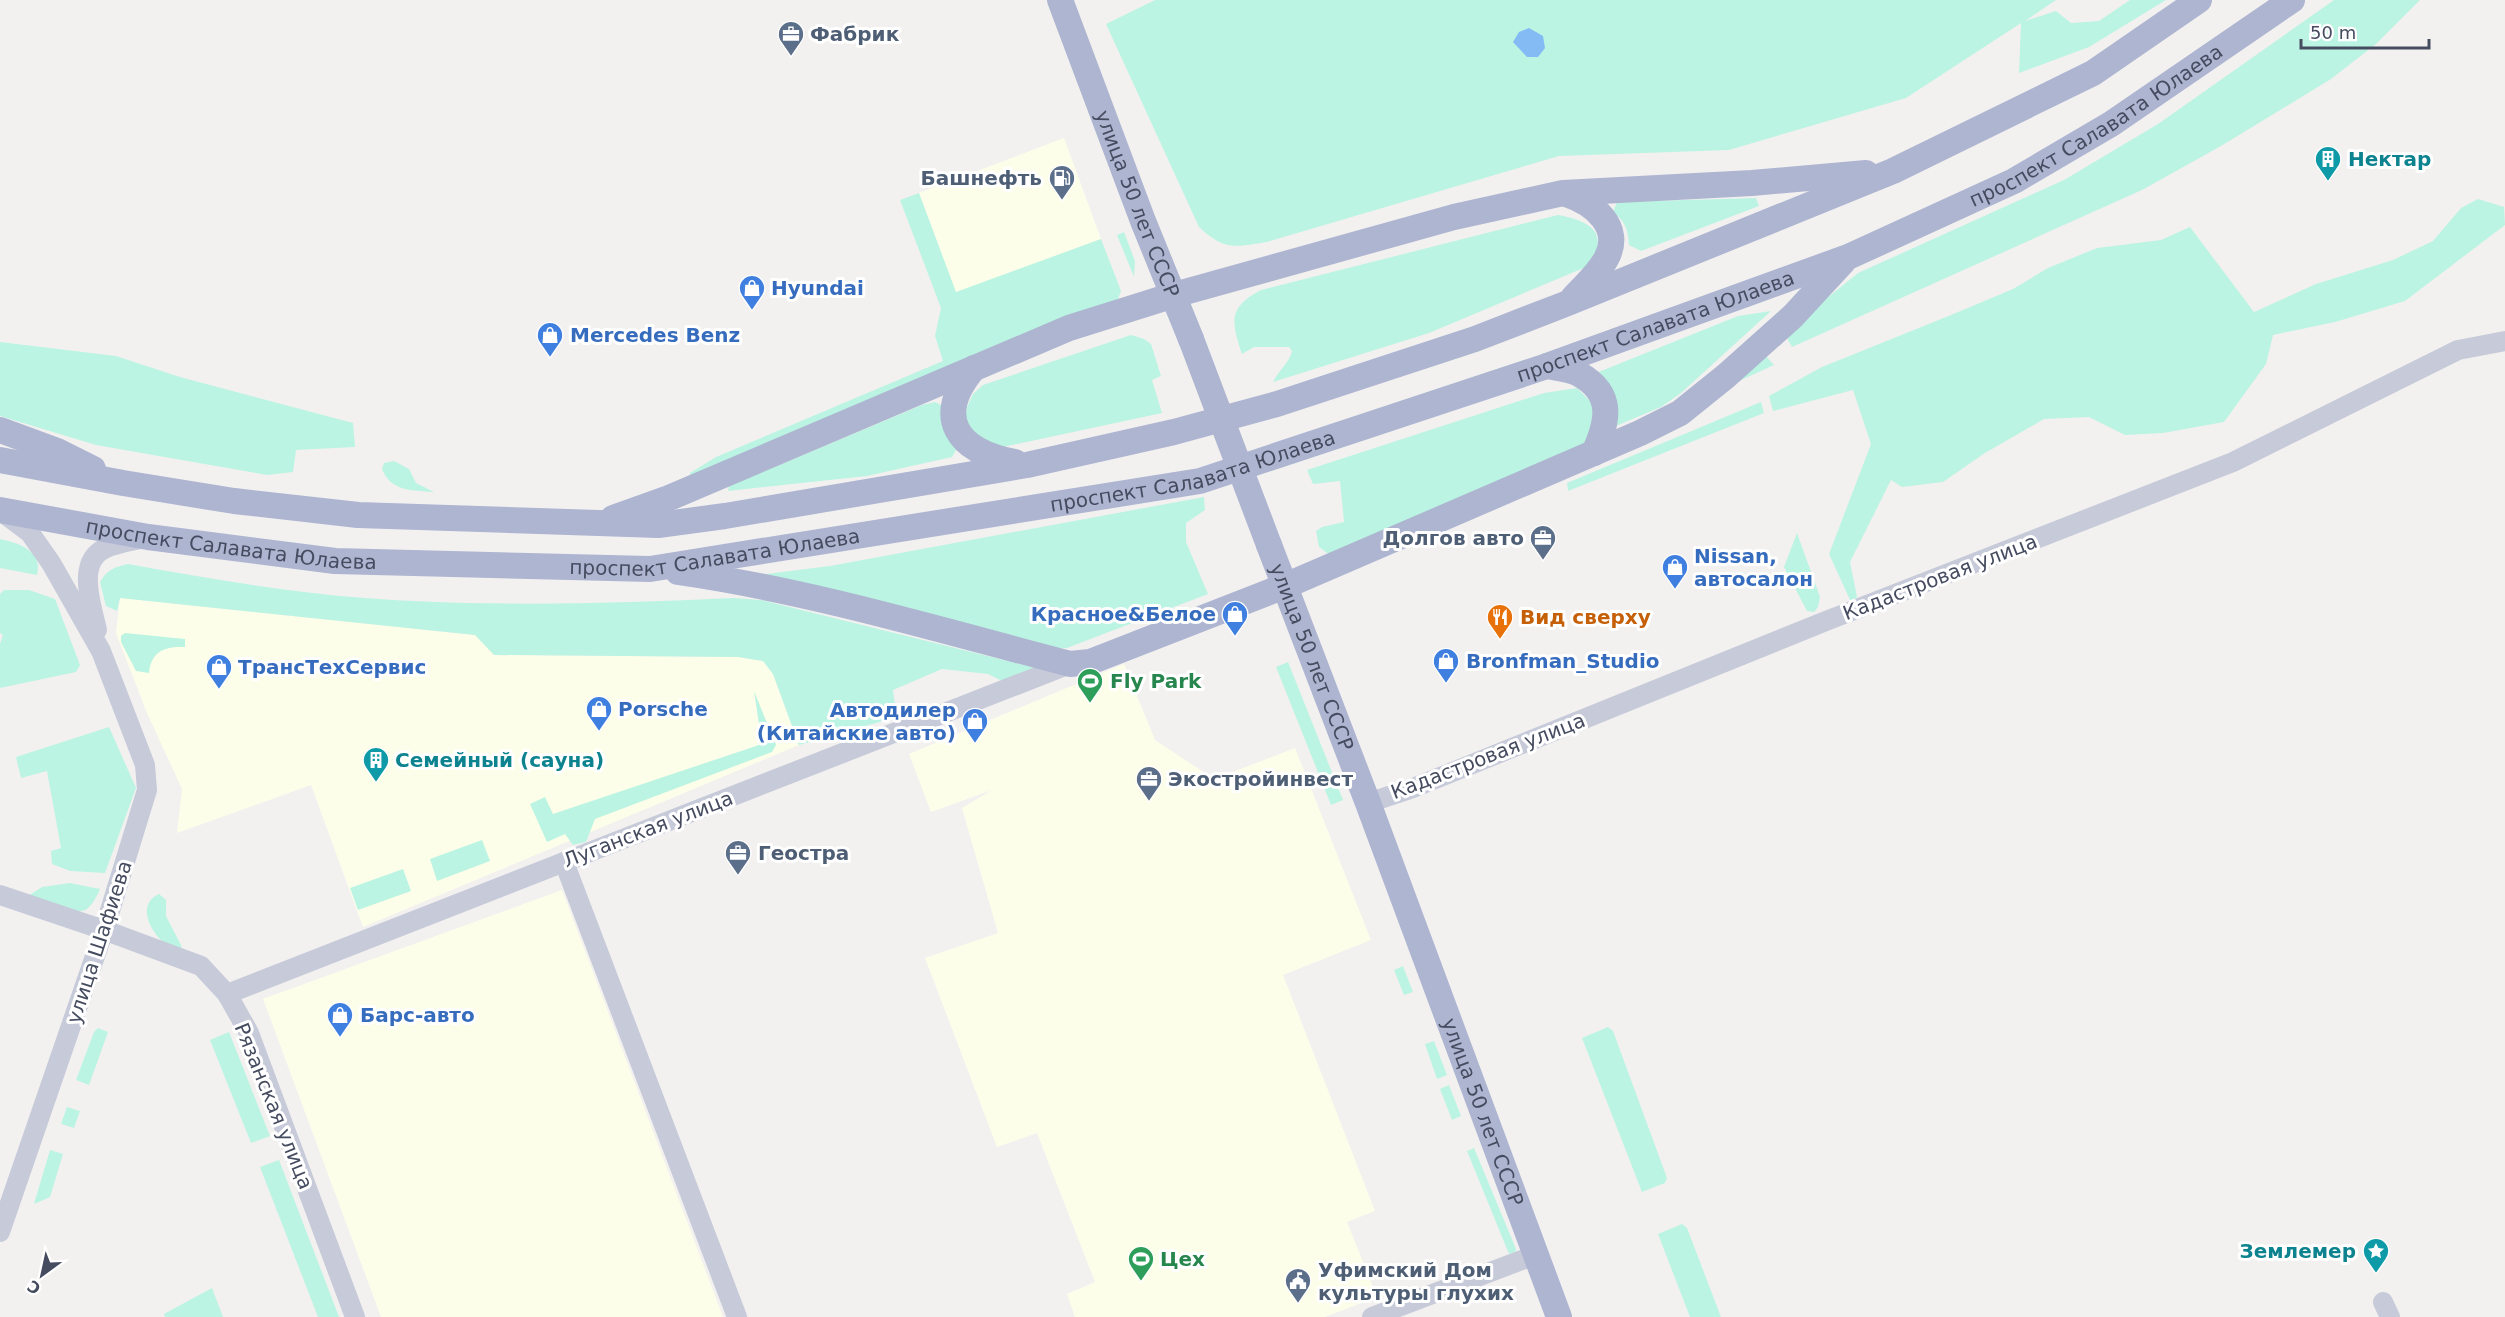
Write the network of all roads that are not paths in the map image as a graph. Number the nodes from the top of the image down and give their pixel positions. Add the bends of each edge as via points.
1 (1060, 0) edge
2 (2199, 0) edge
3 (2292, 0) edge
4 (1893, 171) junction
5 (1563, 193) junction
6 (1848, 257) junction
7 (1174, 295) junction
8 (1568, 303) junction
9 (2505, 341) edge
10 (1547, 366) junction
11 (974, 368) junction
12 (0, 430) edge
13 (1594, 453) junction
14 (0, 460) edge
15 (1027, 465) junction
16 (123, 483) junction
17 (0, 511) edge
18 (599, 523) junction
19 (148, 537) junction
20 (650, 568) junction
21 (1285, 586) junction
22 (101, 651) junction
23 (1070, 664) junction
24 (1368, 802) junction
25 (564, 862) junction
26 (0, 895) edge
27 (104, 930) junction
28 (227, 994) junction
29 (0, 1232) edge
30 (1535, 1256) junction
31 (355, 1317) edge
32 (737, 1317) edge
33 (1372, 1317) edge
34 (1558, 1317) edge

1 - 7 main road, улица 50 лет СССР
2 - 4 main road, проспект Салавата Юлаева via 2093,74
3 - 6 main road, проспект Салавата Юлаева via 2111,124 2014,181
4 - 5 main road
4 - 8 main road, проспект Салавата Юлаева
5 - 7 main road via 1454,217
5 - 8 main road via 1596,209 1611,235 1607,258
6 - 10 main road, проспект Салавата Юлаева
6 - 13 main road via 1793,316 1680,413
7 - 11 main road via 1069,328
7 - 21 main road, улица 50 лет СССР, bridge
8 - 15 main road, проспект Салавата Юлаева via 1475,339 1277,404
9 - 24 street, Кадастровая улица via 2458,350 2233,462 1413,788
10 - 13 main road via 1578,373 1605,401 1604,430
10 - 20 main road, проспект Салавата Юлаева via 1200,481
11 - 15 main road via 962,382 952,408 954,423 970,446 982,454
11 - 18 main road via 669,498
12 - 16 main road via 57,451
13 - 21 main road
14 - 16 main road, проспект Салавата Юлаева
15 - 18 main road, проспект Салавата Юлаева via 725,516 658,525
16 - 18 main road, проспект Салавата Юлаева via 358,515
17 - 19 main road, проспект Салавата Юлаева
17 - 22 street, улица Шафиева via 30,533
19 - 20 main road, проспект Салавата Юлаева via 335,561
19 - 22 street, улица Шафиева via 106,548 93,557 88,571
20 - 23 main road via 771,589
21 - 23 main road via 1090,662
21 - 24 main road, улица 50 лет СССР
22 - 27 street, улица Шафиева via 145,765 147,790
23 - 25 street, Луганская улица
24 - 30 main road, улица 50 лет СССР
25 - 28 street, Луганская улица
25 - 32 street
26 - 27 street
27 - 28 street, Рязанская улица via 201,966
27 - 29 street, улица Шафиева
28 - 31 street, Рязанская улица via 249,1033
30 - 33 street
30 - 34 main road, улица 50 лет СССР

